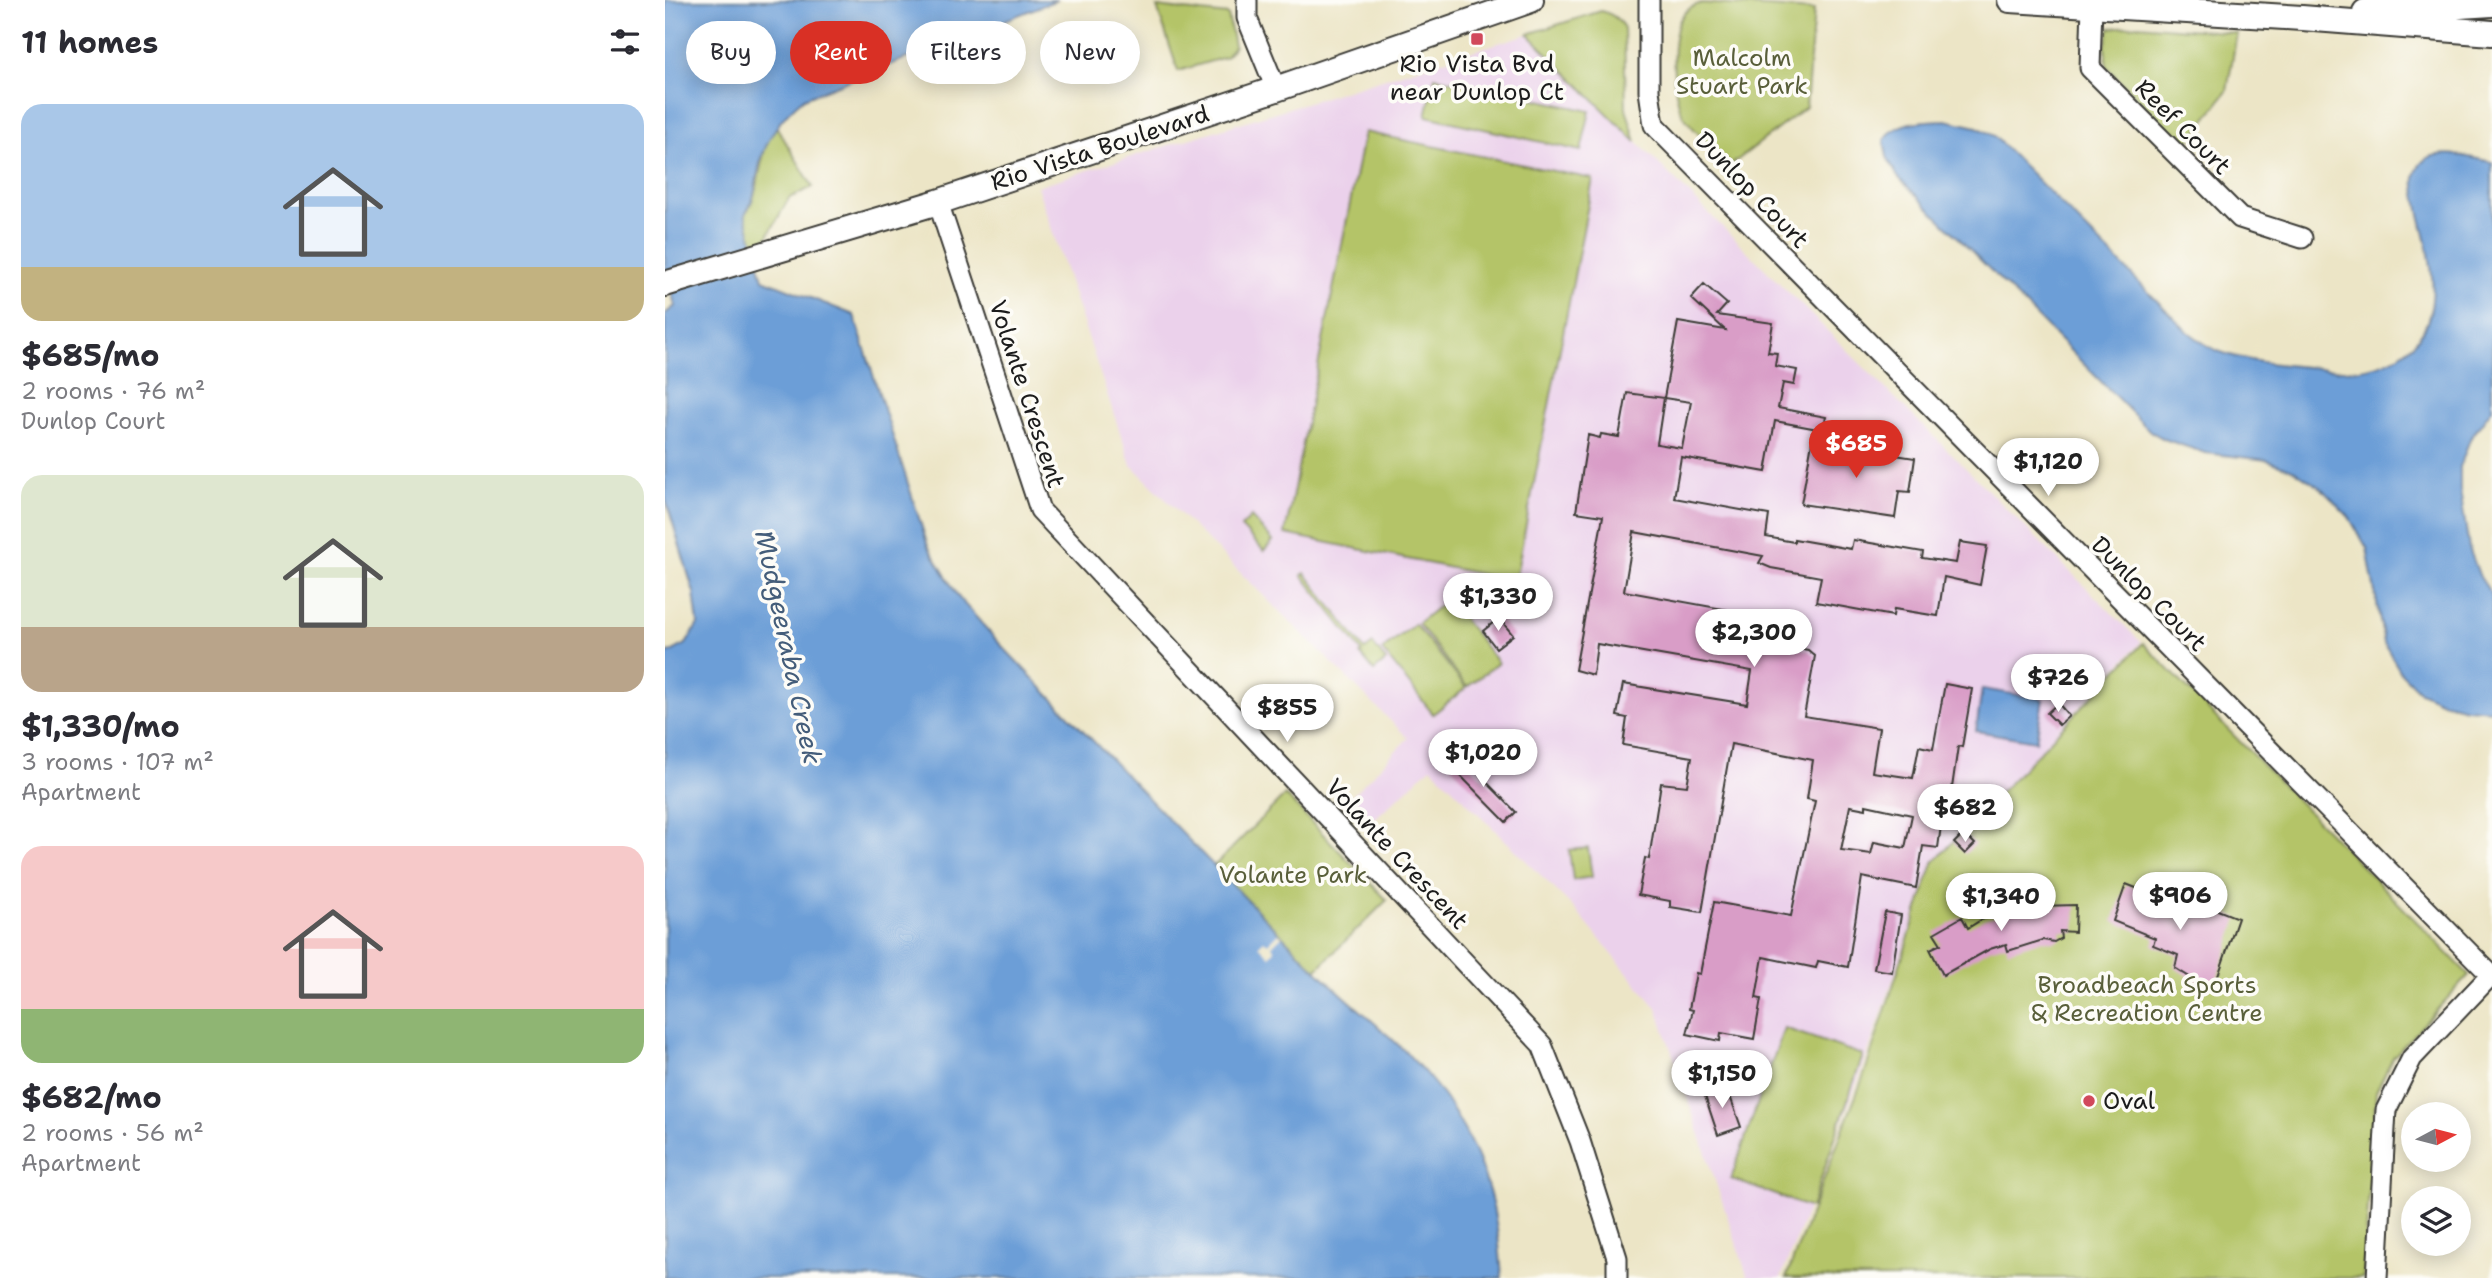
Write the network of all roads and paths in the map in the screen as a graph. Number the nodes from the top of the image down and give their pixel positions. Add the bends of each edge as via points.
1 (1247, 0) edge
2 (1531, 0) edge
3 (1649, 0) edge
4 (2010, 0) edge
5 (2492, 4) edge
6 (2092, 5) junction
7 (2302, 18) junction
8 (2492, 33) edge
9 (1276, 89) junction
10 (938, 202) junction
11 (2302, 238) dead end
12 (665, 285) edge
13 (2491, 976) edge
14 (1617, 1278) edge
15 (2377, 1278) edge

1 - 9 street via 1247,18
2 - 9 street, Rio Vista Boulevard
3 - 13 street, Dunlop Court via 1649,92 1654,125
4 - 6 street
5 - 7 street
6 - 7 street
6 - 11 street, Reef Court via 2090,68 2240,218
7 - 8 street
9 - 10 street, Rio Vista Boulevard
10 - 12 street, Rio Vista Boulevard
10 - 14 street, Volante Crescent via 1040,510 1542,1045 1580,1141 1617,1258
13 - 15 street via 2412,1058 2386,1110

